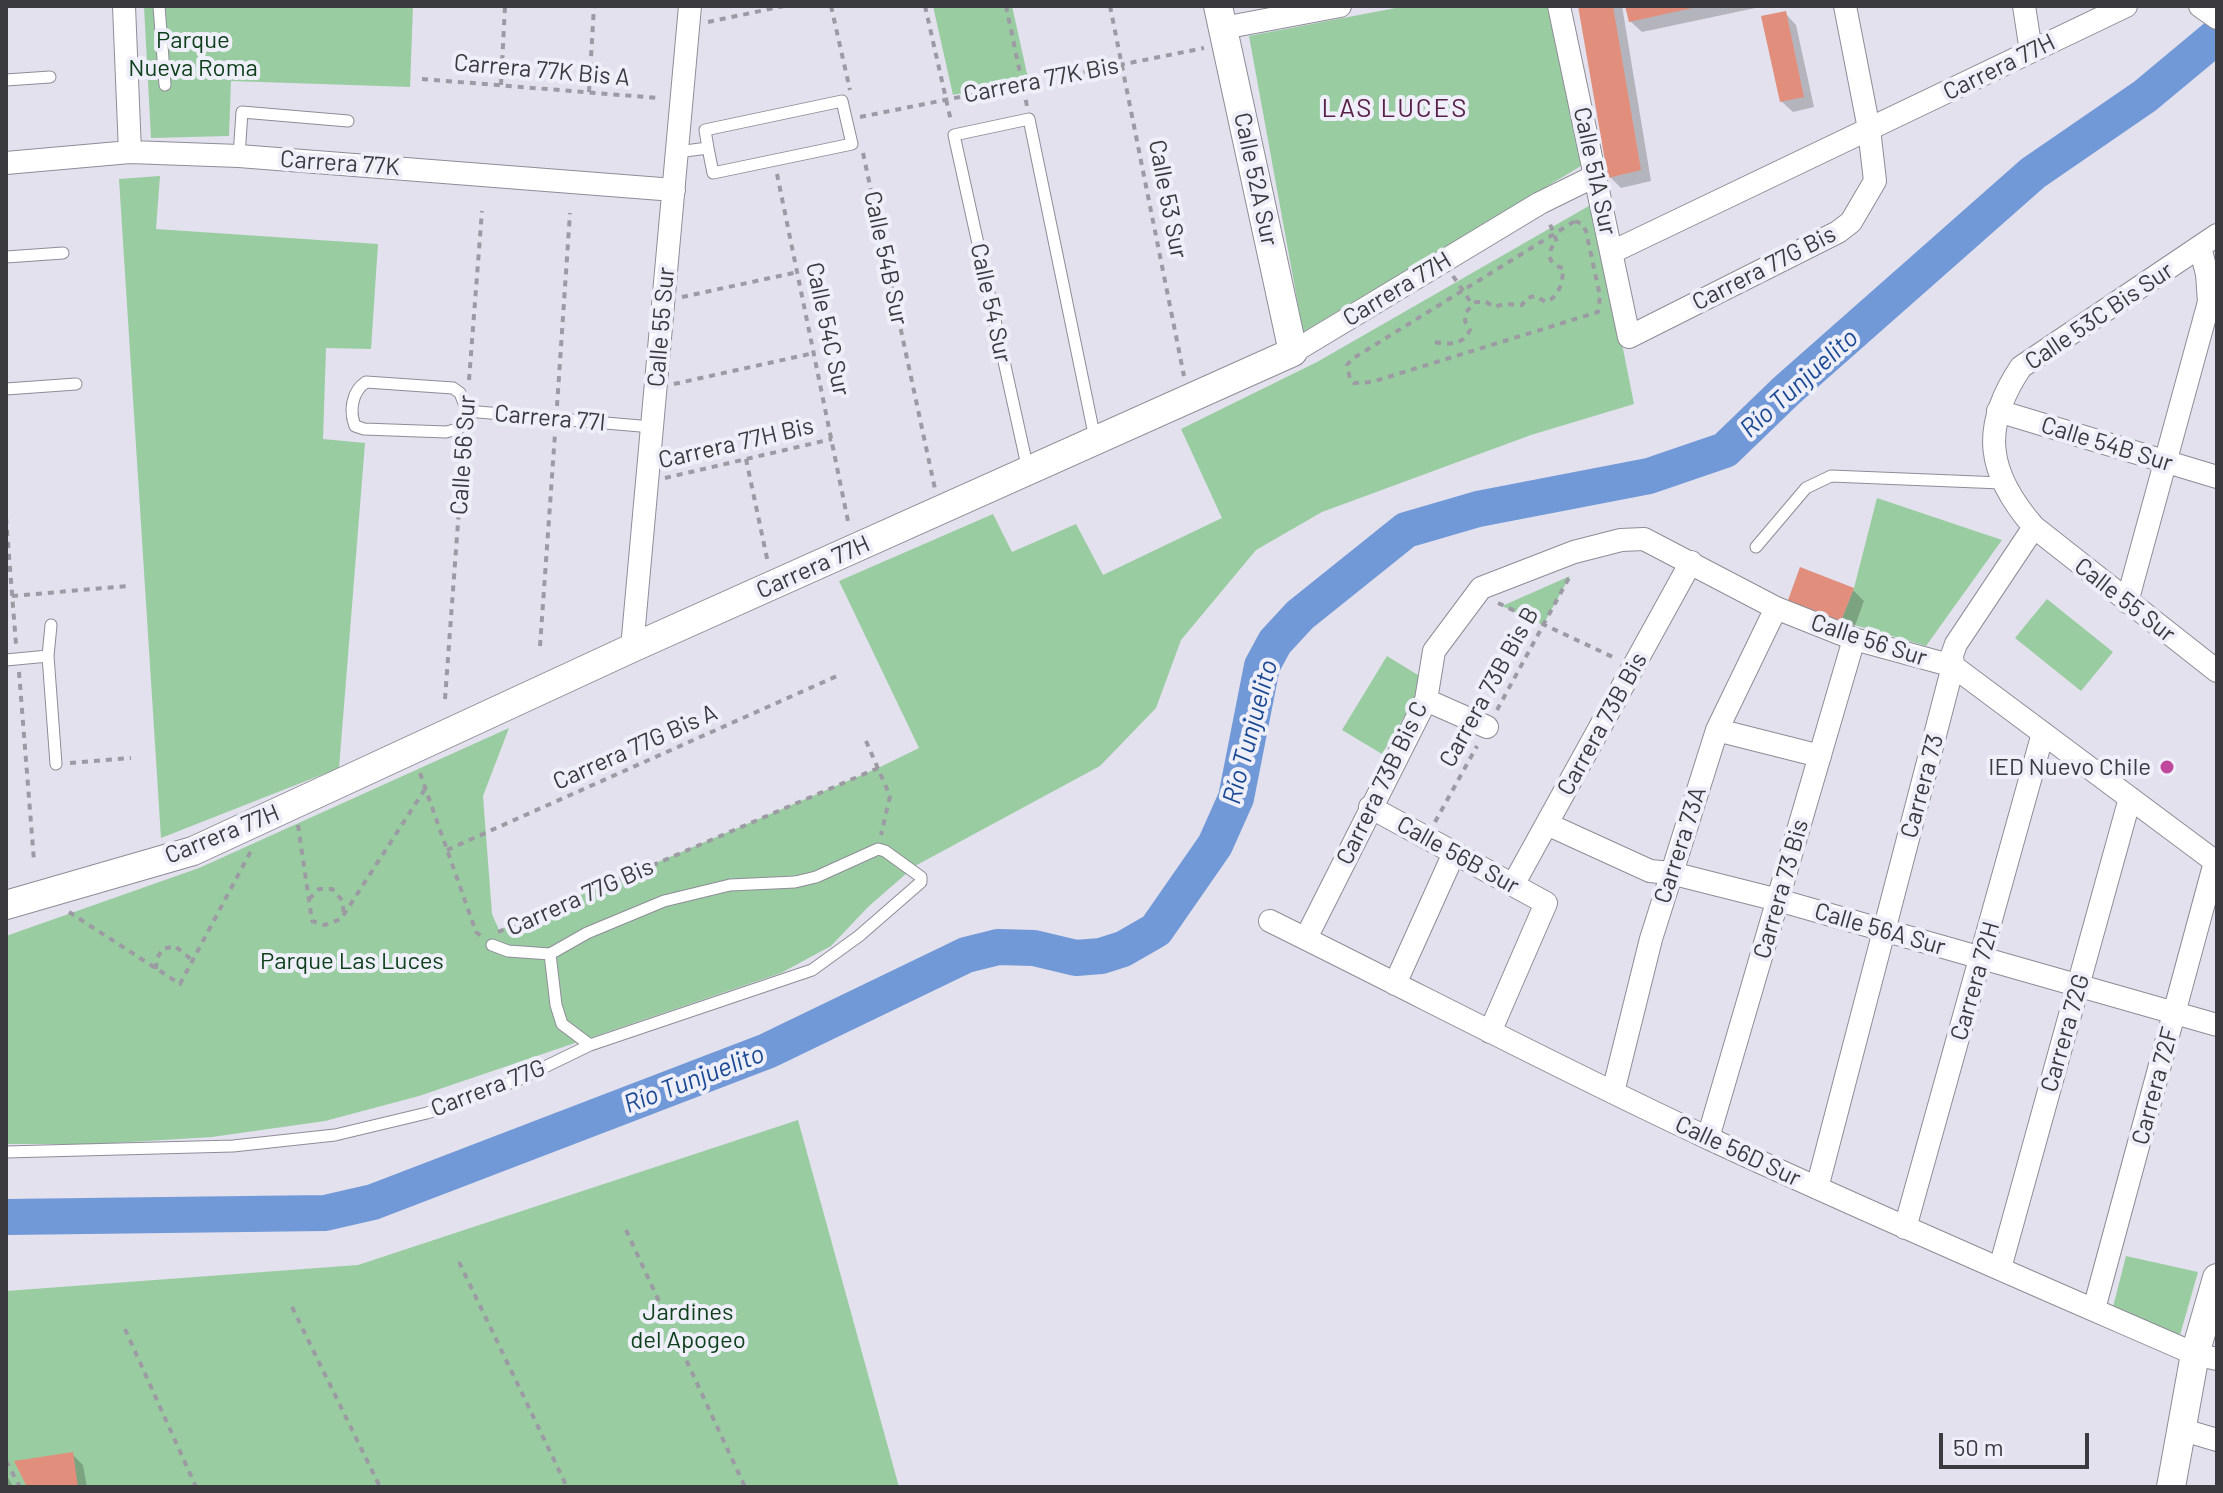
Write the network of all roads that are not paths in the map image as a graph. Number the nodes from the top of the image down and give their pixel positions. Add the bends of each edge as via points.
1 (124, 6) edge
2 (159, 6) edge
3 (1340, 6) edge
4 (1559, 6) edge
5 (1845, 6) edge
6 (2024, 6) edge
7 (2126, 6) edge
8 (689, 16) edge
9 (1222, 26) edge
10 (2031, 51) junction
11 (50, 77) dead end
12 (6, 80) edge
13 (165, 85) dead end
14 (348, 121) dead end
15 (1869, 129) junction
16 (708, 148) junction
17 (130, 152) junction
18 (677, 152) junction
19 (239, 156) junction
20 (6, 163) edge
21 (1595, 176) junction
22 (674, 190) junction
23 (2209, 241) edge
24 (1612, 252) junction
25 (63, 253) dead end
26 (6, 257) edge
27 (1629, 337) joint
28 (1293, 352) junction
29 (76, 384) dead end
30 (6, 389) edge
31 (467, 411) junction
32 (1998, 411) junction
33 (652, 427) junction
34 (1095, 441) junction
35 (2165, 461) junction
36 (1028, 471) junction
37 (2217, 477) edge
38 (2001, 483) junction
39 (2034, 527) junction
40 (1756, 547) dead end
41 (1691, 562) junction
42 (1481, 588) joint
43 (2127, 602) junction
44 (1776, 608) junction
45 (51, 625) dead end
46 (1854, 639) junction
47 (632, 648) junction
48 (48, 656) junction
49 (12, 660) edge
50 (2215, 662) edge
51 (1953, 666) junction
52 (1426, 700) junction
53 (1487, 727) road end
54 (1717, 730) junction
55 (2043, 733) junction
56 (1820, 756) junction
57 (56, 764) road end
58 (2130, 798) junction
59 (1370, 807) junction
60 (1547, 824) junction
61 (1454, 853) junction
62 (2216, 862) edge
63 (1671, 873) junction
64 (921, 877) joint
65 (1513, 885) junction
66 (1778, 900) junction
67 (6, 905) edge
68 (1270, 921) dead end
69 (1885, 930) junction
70 (1306, 938) junction
71 (492, 945) road end
72 (550, 954) junction
73 (1982, 958) junction
74 (1395, 984) junction
75 (2078, 985) junction
76 (2175, 1012) junction
77 (2217, 1025) edge
78 (1490, 1032) junction
79 (590, 1045) junction
80 (1613, 1092) junction
81 (1708, 1138) junction
82 (6, 1152) edge
83 (1817, 1188) junction
84 (1905, 1228) junction
85 (2000, 1268) junction
86 (2217, 1278) edge
87 (2094, 1309) junction
88 (2206, 1356) edge
89 (2180, 1429) junction
90 (2217, 1440) edge
91 (2171, 1487) edge

1 - 17 street
2 - 13 lane
3 - 9 street
4 - 21 street, Calle 51A Sur
5 - 15 street, Carrera 77G Bis
6 - 10 street
7 - 10 street, Carrera 77H
8 - 18 street, Calle 55 Sur
9 - 28 street, Calle 52A Sur
10 - 15 street, Carrera 77H
11 - 12 lane
14 - 19 lane via 242,112
15 - 24 street, Carrera 77H
15 - 27 street, Carrera 77G Bis via 1875,181 1851,222
16 - 16 lane via 705,130 842,101 851,119 852,144 774,161 713,173
16 - 18 lane
17 - 19 street, Carrera 77K
17 - 20 street, Carrera 77K
18 - 22 street, Calle 55 Sur
19 - 22 street, Carrera 77K
21 - 24 street, Calle 51A Sur
21 - 28 street, Carrera 77H via 1540,203
22 - 33 street, Calle 55 Sur
23 - 32 street, Calle 53C Bis Sur via 2021,367
23 - 35 street via 2209,302
24 - 27 street, Calle 51A Sur
25 - 26 lane
28 - 34 street, Carrera 77H
29 - 30 lane
31 - 31 lane, Carrera 77I via 453,388 366,382 354,394 352,421 364,429 446,432 458,429
31 - 33 lane, Carrera 77I
32 - 35 street, Calle 54B Sur
32 - 38 street via 1994,446
33 - 47 street, Calle 55 Sur
34 - 36 street, Carrera 77H
34 - 36 lane, Calle 54 Sur via 1029,119 954,135
35 - 37 street, Calle 54B Sur
35 - 43 street
36 - 47 street, Carrera 77H
38 - 39 street
38 - 40 lane via 1831,476 1806,488
39 - 43 street, Calle 55 Sur
39 - 51 street, Carrera 73 via 1956,644
41 - 42 street, Calle 56 Sur via 1644,539 1621,540
41 - 44 street, Calle 56 Sur
41 - 60 street, Carrera 73B Bis
42 - 52 street, Carrera 73B Bis C via 1434,651
43 - 50 street, Calle 55 Sur
44 - 46 street, Calle 56 Sur
44 - 54 street, Carrera 73A
45 - 48 lane
46 - 51 street, Calle 56 Sur
46 - 56 street, Carrera 73 Bis
47 - 67 street, Carrera 77H via 193,851
48 - 49 lane
48 - 57 lane
51 - 55 street, Calle 56 Sur
51 - 69 street, Carrera 73
52 - 53 street
52 - 59 street, Carrera 73B Bis C
54 - 56 street
54 - 63 street, Carrera 73A
55 - 58 street, Calle 56 Sur
55 - 73 street, Carrera 72H
56 - 66 street, Carrera 73 Bis
58 - 62 street, Calle 56 Sur
58 - 75 street, Carrera 72G
59 - 61 street, Calle 56B Sur
59 - 70 street, Carrera 73B Bis C
60 - 63 street, Calle 56A Sur via 1650,871
60 - 65 street, Carrera 73B Bis
61 - 65 street, Calle 56B Sur
61 - 74 street
62 - 76 street, Carrera 72F
63 - 66 street, Calle 56A Sur
63 - 80 street, Carrera 73A
64 - 72 lane, Carrera 77G Bis via 878,849 816,877 730,885 664,901
64 - 79 lane, Carrera 77G via 859,936 812,970
65 - 78 street, Calle 56B Sur via 1546,903
66 - 69 street, Calle 56A Sur
66 - 81 street, Carrera 73 Bis
68 - 70 street, Calle 56D Sur
69 - 73 street, Calle 56A Sur
69 - 83 street, Carrera 73
70 - 74 street, Calle 56D Sur
71 - 72 lane, Carrera 77G Bis
72 - 79 lane via 562,1024
73 - 75 street, Calle 56A Sur
73 - 84 street, Carrera 72H
74 - 78 street, Calle 56D Sur
75 - 76 street, Calle 56A Sur
75 - 85 street, Carrera 72G
76 - 77 street, Calle 56A Sur
76 - 87 street, Carrera 72F
78 - 80 street, Calle 56D Sur
79 - 82 lane, Carrera 77G via 518,1080 427,1113 335,1135 233,1146
80 - 81 street, Calle 56D Sur
81 - 83 street, Calle 56D Sur
83 - 84 street, Calle 56D Sur
84 - 85 street, Calle 56D Sur
85 - 87 street, Calle 56D Sur
86 - 88 street
87 - 88 street, Calle 56D Sur
88 - 89 street
89 - 90 street
89 - 91 street

